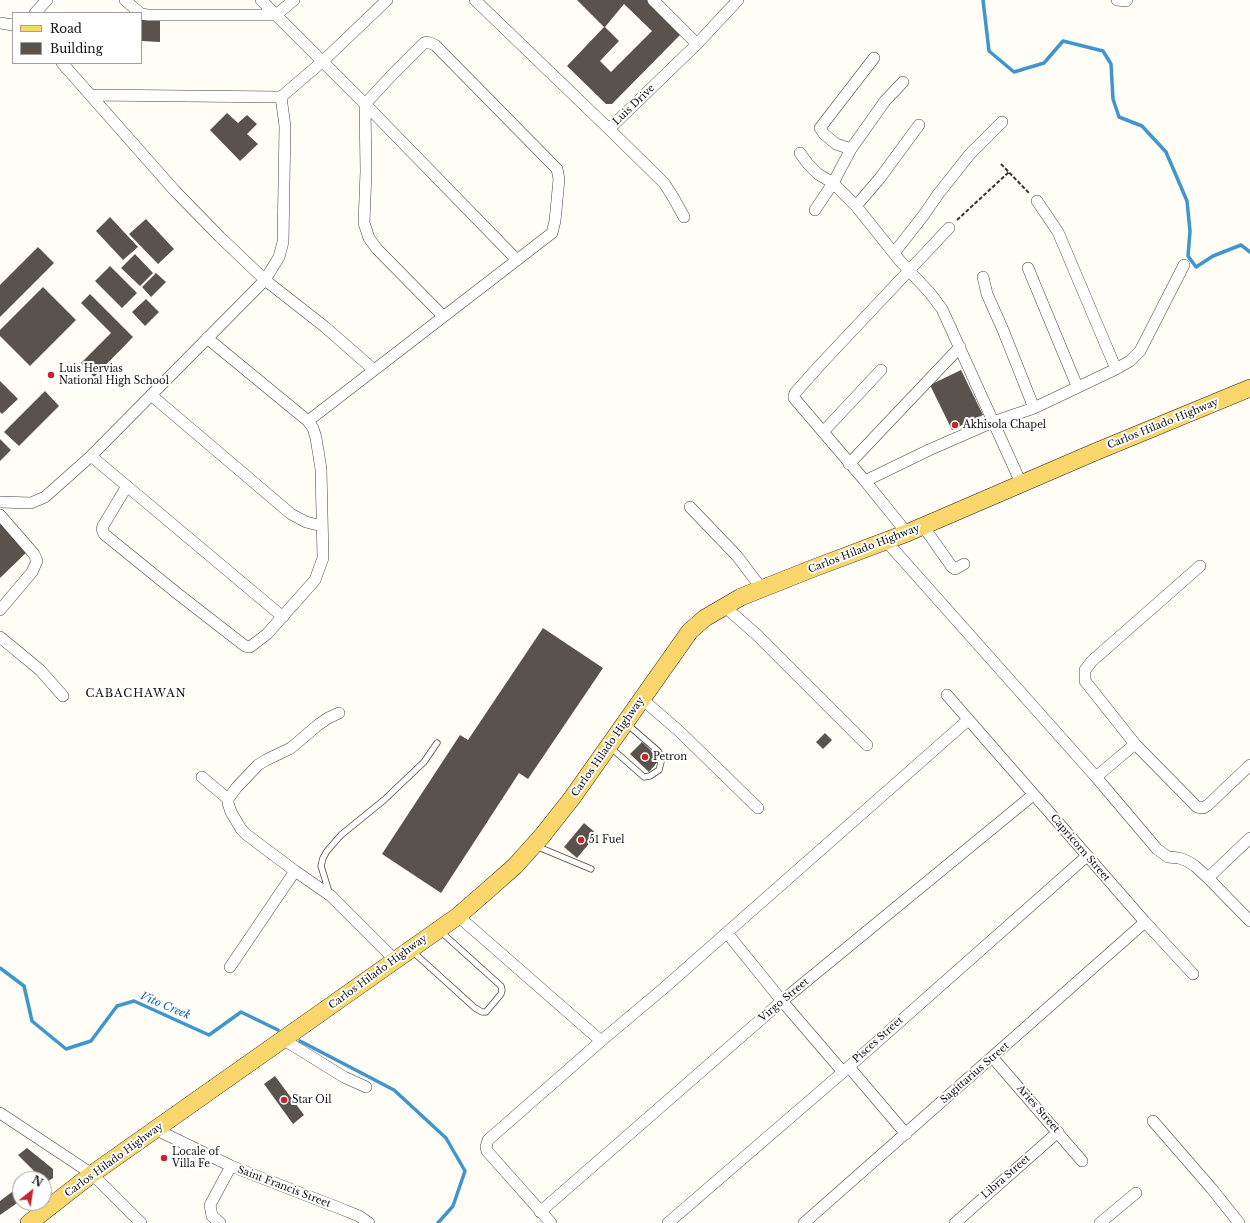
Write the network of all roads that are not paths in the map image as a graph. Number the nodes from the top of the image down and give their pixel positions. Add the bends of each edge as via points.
1 (47, 0) edge
2 (125, 0) edge
3 (261, 0) edge
4 (294, 0) edge
5 (387, 0) edge
6 (475, 0) edge
7 (653, 0) edge
8 (738, 0) edge
9 (1117, 0) edge
10 (1127, 0) edge
11 (36, 12) edge
12 (139, 12) edge
13 (142, 14) edge
14 (276, 15) junction
15 (0, 24) edge
16 (12, 25) edge
17 (697, 44) junction
18 (874, 58) dead end
19 (322, 62) junction
20 (63, 64) edge
21 (903, 82) dead end
22 (91, 96) junction
23 (282, 97) junction
24 (365, 104) junction
25 (1002, 122) dead end
26 (919, 125) dead end
27 (609, 129) junction
28 (851, 149) junction
29 (800, 153) dead end
30 (833, 183) junction
31 (1037, 200) road end
32 (856, 206) junction
33 (815, 210) dead end
34 (684, 217) dead end
35 (949, 228) road end
36 (894, 253) junction
37 (517, 260) junction
38 (1184, 265) dead end
39 (1028, 268) dead end
40 (908, 270) junction
41 (983, 277) dead end
42 (265, 280) junction
43 (443, 316) junction
44 (207, 338) junction
45 (960, 348) junction
46 (1116, 369) junction
47 (374, 370) junction
48 (881, 370) dead end
49 (1078, 386) junction
50 (1250, 388) edge
51 (151, 396) junction
52 (1034, 408) junction
53 (308, 421) junction
54 (993, 422) junction
55 (823, 432) junction
56 (91, 456) junction
57 (849, 464) junction
58 (865, 481) junction
59 (1021, 483) junction
60 (127, 486) junction
61 (0, 502) edge
62 (690, 507) dead end
63 (0, 515) edge
64 (322, 526) junction
65 (923, 526) junction
66 (907, 533) junction
67 (886, 541) junction
68 (964, 564) dead end
69 (1200, 566) dead end
70 (762, 589) junction
71 (724, 606) junction
72 (0, 610) edge
73 (283, 617) junction
74 (0, 637) edge
75 (947, 695) dead end
76 (63, 696) dead end
77 (642, 699) junction
78 (339, 713) dead end
79 (968, 720) junction
80 (625, 722) junction
81 (437, 743) dead end
82 (1135, 744) junction
83 (867, 745) dead end
84 (609, 746) junction
85 (1250, 765) edge
86 (202, 777) dead end
87 (1096, 777) junction
88 (1033, 795) junction
89 (228, 799) junction
90 (758, 808) dead end
91 (1250, 838) edge
92 (534, 845) junction
93 (1087, 856) junction
94 (591, 869) dead end
95 (295, 872) junction
96 (1208, 878) junction
97 (331, 896) junction
98 (458, 916) junction
99 (1250, 921) edge
100 (1145, 922) junction
101 (438, 930) junction
102 (727, 933) junction
103 (410, 949) junction
104 (395, 960) junction
105 (230, 967) dead end
106 (1192, 974) dead end
107 (782, 1001) junction
108 (284, 1040) junction
109 (601, 1041) junction
110 (993, 1058) junction
111 (846, 1069) junction
112 (366, 1087) dead end
113 (0, 1113) edge
114 (1153, 1121) dead end
115 (157, 1130) junction
116 (1058, 1132) junction
117 (906, 1134) junction
118 (1082, 1162) dead end
119 (230, 1166) junction
120 (92, 1174) junction
121 (1136, 1193) dead end
122 (540, 1212) junction
123 (34, 1221) edge
124 (140, 1223) edge
125 (220, 1223) edge
126 (369, 1223) edge
127 (550, 1223) edge
128 (668, 1223) edge
129 (804, 1223) edge
130 (955, 1223) edge
131 (1100, 1223) edge
132 (1239, 1223) edge

1 - 11 street
2 - 12 street
3 - 14 street
4 - 14 street
5 - 19 street
6 - 27 street, Luis Drive
7 - 17 street
8 - 17 street, Luis Drive
9 - 10 street
13 - 14 street
14 - 19 street
15 - 16 street
17 - 27 street, Luis Drive
18 - 28 street via 820,128 836,144
19 - 23 street
19 - 24 street
20 - 22 street
21 - 28 street via 885,101
22 - 23 street
22 - 42 street via 175,191
23 - 42 street via 285,126 283,242 279,257
24 - 37 street
24 - 37 street via 424,43 430,42 540,152 558,173 554,228 549,236
24 - 43 street via 366,231 377,249
25 - 36 street via 970,154
26 - 32 street
27 - 34 street via 664,183
28 - 30 street
29 - 30 street via 818,174
30 - 32 street
30 - 33 street
31 - 46 street via 1058,232
32 - 36 street
35 - 40 street
36 - 40 street
37 - 43 street
38 - 46 street via 1140,351
39 - 49 street
40 - 45 street via 936,300
40 - 55 street via 794,394 794,398
41 - 52 street via 987,294
42 - 44 street
42 - 47 street
43 - 47 street
44 - 51 street
44 - 53 street
45 - 54 street
45 - 57 street
46 - 49 street
47 - 53 street
48 - 55 street
49 - 52 street
50 - 59 main road, Carlos Hilado Highway
51 - 56 street
51 - 64 street via 291,514 306,522
52 - 54 street
53 - 64 street via 313,428 320,461
54 - 58 street
54 - 59 street
55 - 57 street
56 - 60 street
56 - 61 street via 38,501 31,504
57 - 58 street
58 - 66 street
59 - 65 main road, Carlos Hilado Highway
60 - 73 street
60 - 73 street via 103,526 104,534 247,647 258,642
62 - 70 street via 737,556
63 - 72 street via 34,554 37,561 32,572
64 - 73 street via 323,558 320,568 314,580
65 - 66 main road, Carlos Hilado Highway
65 - 68 street via 952,567 955,569
66 - 67 main road, Carlos Hilado Highway
67 - 70 main road, Carlos Hilado Highway
67 - 87 street
69 - 82 street via 1085,670 1085,681
70 - 71 main road, Carlos Hilado Highway
71 - 77 main road, Carlos Hilado Highway via 690,631
71 - 83 street via 757,635
74 - 76 street via 40,670
75 - 79 street, Capricorn Street
77 - 80 main road, Carlos Hilado Highway
77 - 90 street via 690,741
78 - 89 street via 318,725 291,748 258,765
79 - 88 street, Capricorn Street
79 - 102 street
80 - 84 main road, Carlos Hilado Highway
80 - 84 lane via 658,751 662,758 658,770 644,777
81 - 97 lane via 424,762 384,800 341,835 327,851 321,866
82 - 85 street via 1193,805 1200,808 1208,806
82 - 87 street
84 - 92 main road, Carlos Hilado Highway
86 - 89 street
87 - 96 street via 1163,854 1187,861
88 - 93 street, Capricorn Street
88 - 107 street, Virgo Street
89 - 95 street via 231,812 241,829
91 - 96 street
92 - 94 lane
92 - 98 main road, Carlos Hilado Highway via 515,866
93 - 100 street, Capricorn Street
93 - 111 street, Pisces Street
95 - 97 street
95 - 105 street
96 - 99 street
97 - 104 street
98 - 101 main road, Carlos Hilado Highway
98 - 109 street
100 - 106 street, Capricorn Street
100 - 110 street, Sagittarius Street
101 - 103 main road, Carlos Hilado Highway
101 - 103 lane via 501,986 501,994 486,1012 475,1008
102 - 107 street
102 - 109 street
103 - 104 main road, Carlos Hilado Highway
104 - 108 main road, Carlos Hilado Highway
107 - 111 street
107 - 122 street, Virgo Street
108 - 112 street
108 - 115 main road, Carlos Hilado Highway
109 - 122 street via 486,1143 487,1151
110 - 116 street, Aries Street
110 - 117 street, Sagittarius Street
111 - 117 street
111 - 128 street, Pisces Street
113 - 120 street
114 - 132 street
115 - 119 street, Saint Francis Street
115 - 120 main road, Carlos Hilado Highway
116 - 118 street, Aries Street
116 - 130 street, Libra Street
117 - 129 street, Sagittarius Street
119 - 125 street via 210,1205 212,1216
119 - 126 street, Saint Francis Street via 359,1216
120 - 123 main road, Carlos Hilado Highway
120 - 124 street
121 - 131 street
122 - 127 street

